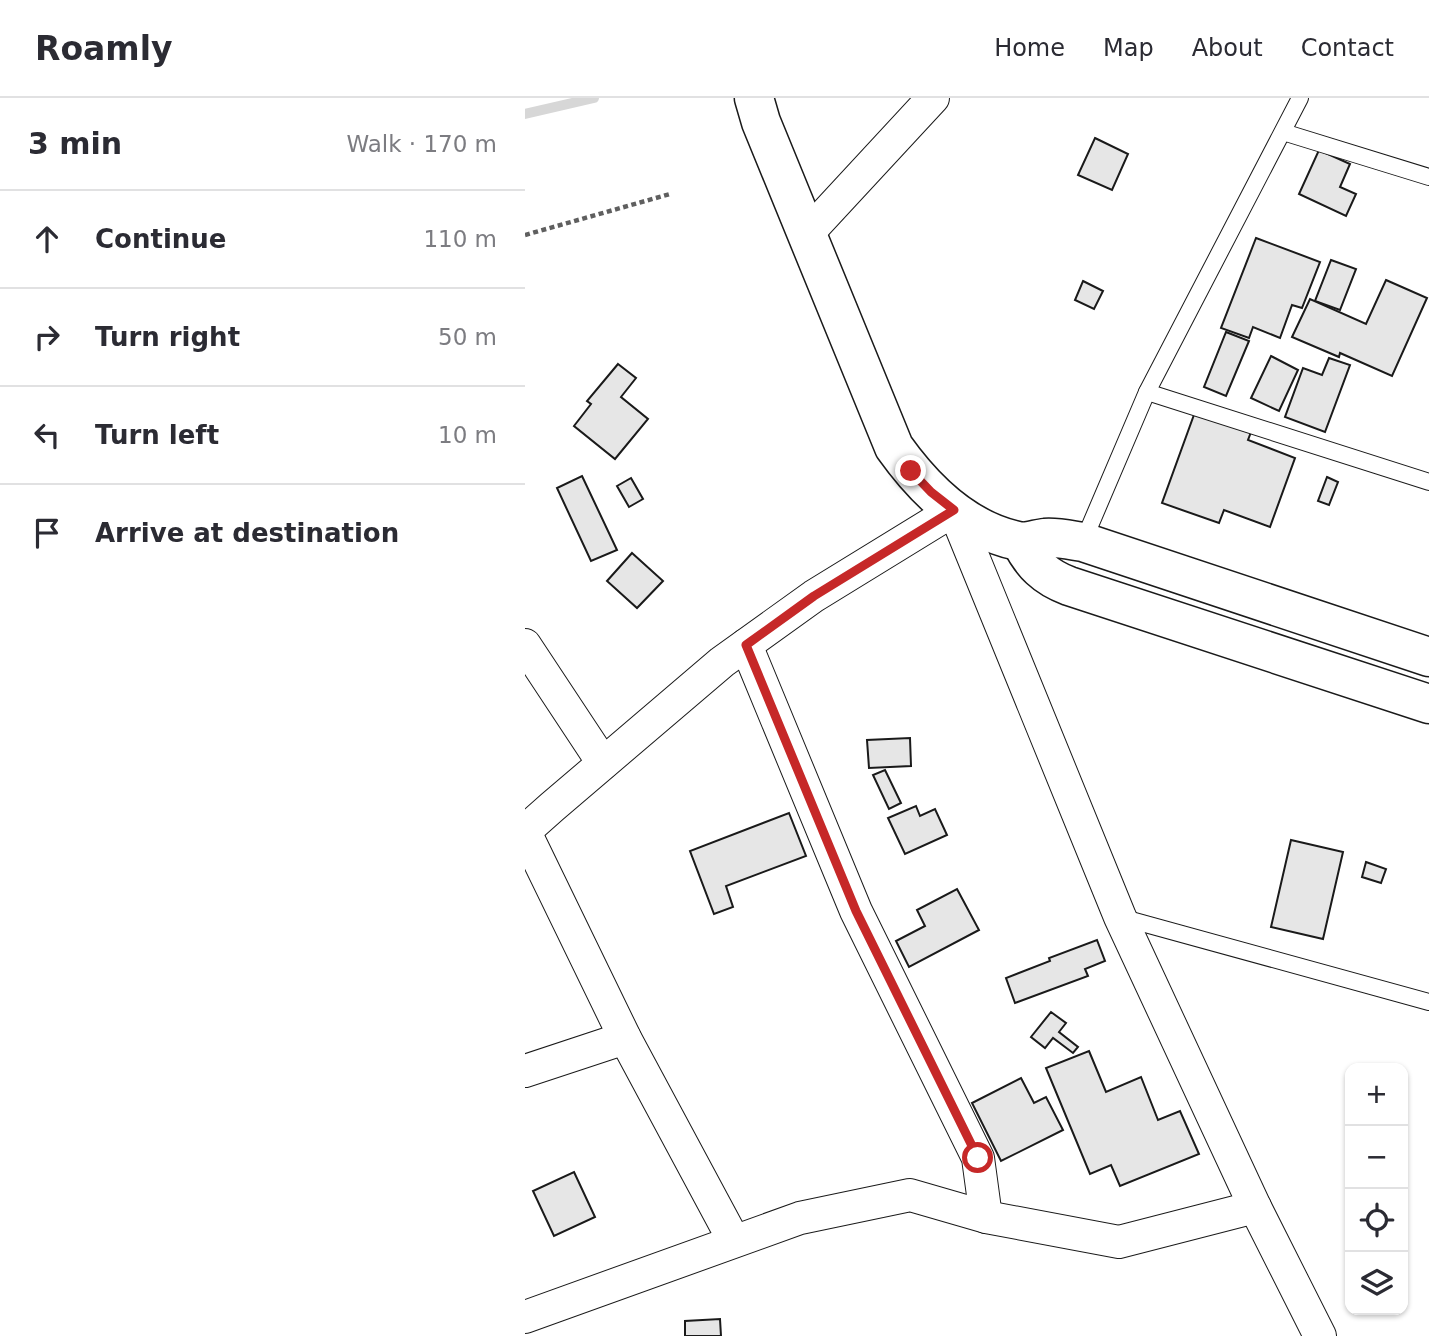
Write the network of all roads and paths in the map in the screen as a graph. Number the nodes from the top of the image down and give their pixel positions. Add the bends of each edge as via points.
1 (933, 98) edge
2 (1300, 98) edge
3 (757, 110) edge
4 (1283, 132) junction
5 (1429, 177) edge
6 (670, 194) dead end
7 (807, 234) junction
8 (525, 235) edge
9 (1146, 392) junction
10 (1429, 482) edge
11 (954, 510) junction
12 (1021, 542) junction
13 (1083, 542) junction
14 (525, 645) edge
15 (746, 645) junction
16 (1429, 657) edge
17 (1429, 704) edge
18 (603, 763) junction
19 (525, 831) edge
20 (1120, 917) junction
21 (1429, 1002) edge
22 (625, 1038) junction
23 (525, 1071) edge
24 (1255, 1207) junction
25 (986, 1217) junction
26 (734, 1241) junction
27 (525, 1317) edge
28 (1320, 1336) edge

1 - 7 street
2 - 4 lane
3 - 7 main road
4 - 5 lane
4 - 9 lane
6 - 8 path
7 - 11 main road via 894,447 931,492
9 - 10 lane
9 - 13 lane
11 - 12 main road
11 - 15 street via 814,596
11 - 20 street
12 - 13 main road via 1048,538
12 - 17 main road via 1036,567 1069,586
13 - 16 main road
14 - 18 street
15 - 18 street
15 - 25 street via 856,911 978,1158
18 - 19 street
19 - 22 street
20 - 21 lane
20 - 24 street
22 - 23 street
22 - 26 street
24 - 25 street via 1119,1242
24 - 28 street
25 - 26 street via 910,1195 800,1218
26 - 27 street

